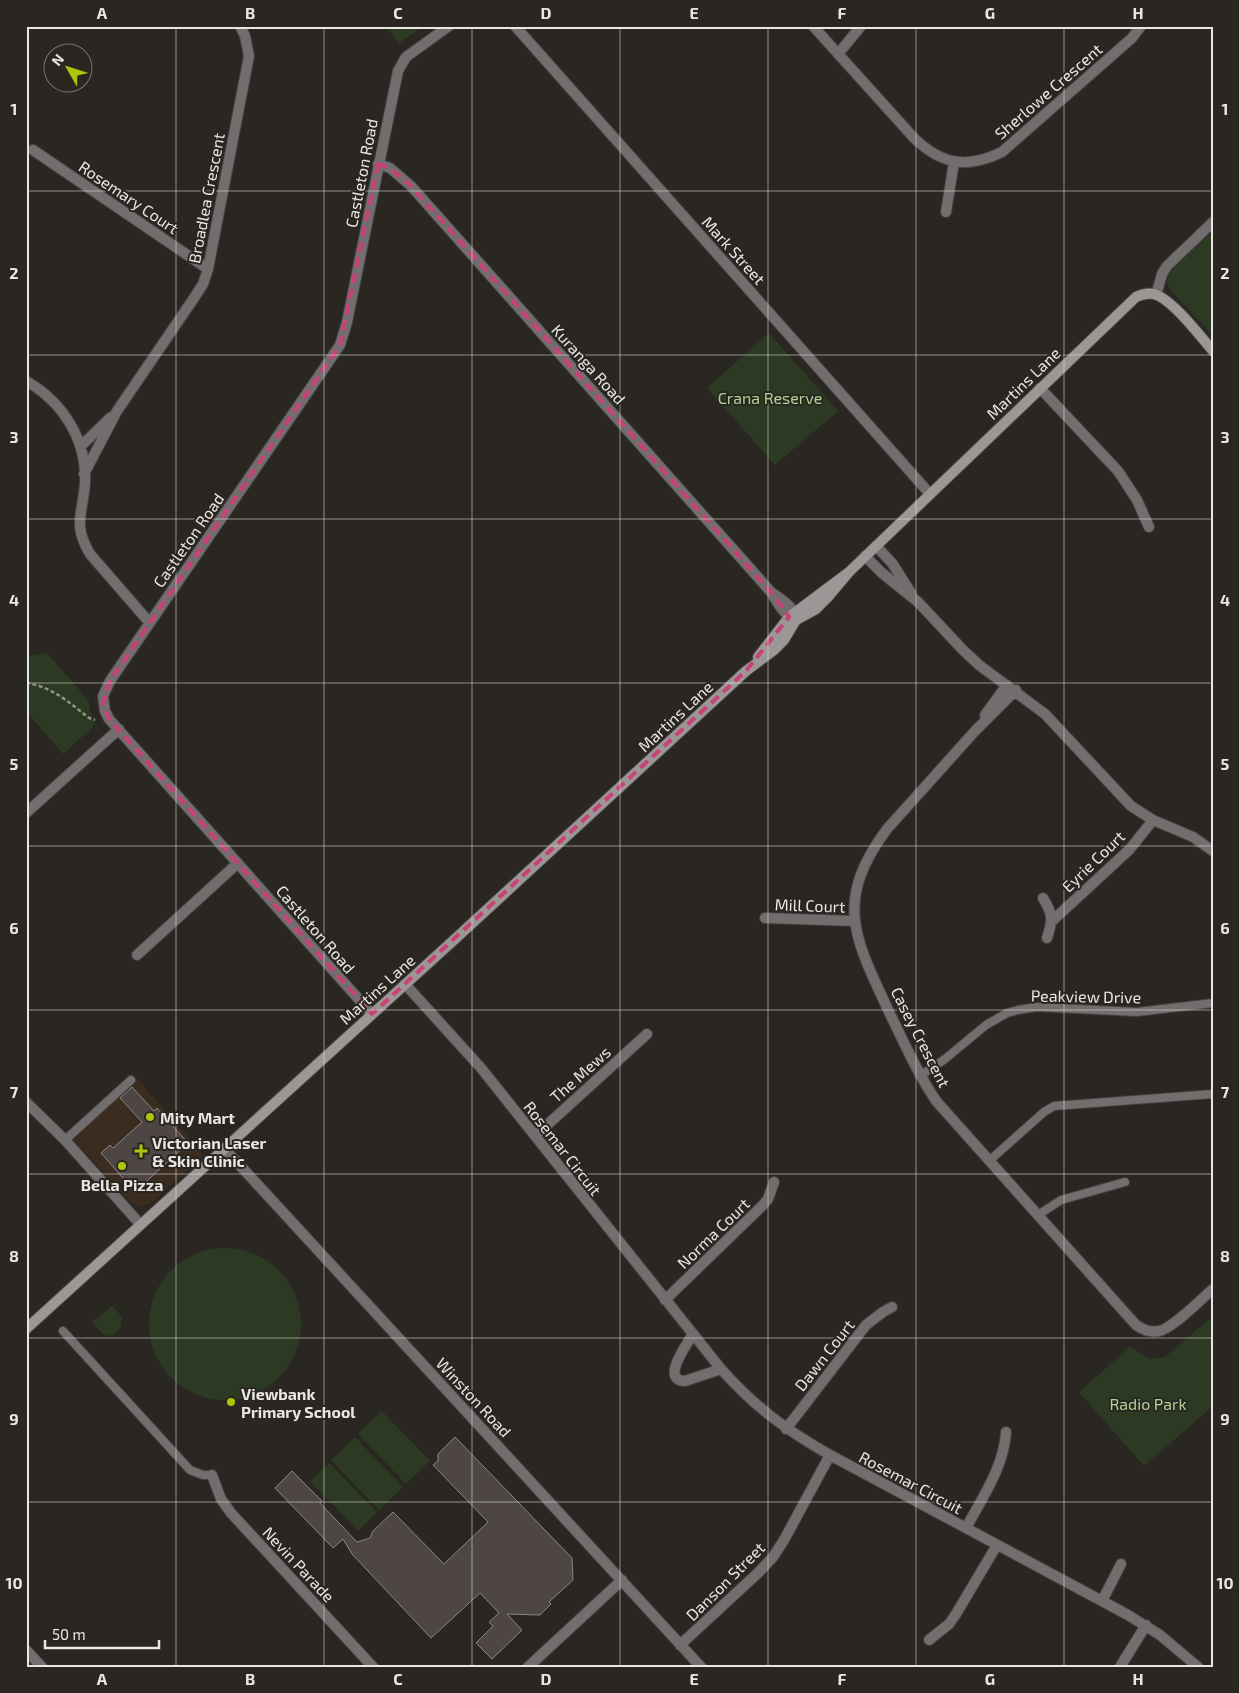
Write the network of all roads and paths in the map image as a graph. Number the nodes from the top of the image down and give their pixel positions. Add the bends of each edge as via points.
1 (240, 26) edge
2 (449, 26) edge
3 (515, 26) edge
4 (813, 26) edge
5 (861, 26) edge
6 (1141, 26) edge
7 (838, 54) junction
8 (33, 150) dead end
9 (954, 162) junction
10 (378, 164) junction
11 (946, 212) dead end
12 (1213, 222) edge
13 (208, 269) junction
14 (1156, 295) junction
15 (1213, 351) edge
16 (26, 381) edge
17 (1040, 388) junction
18 (117, 411) junction
19 (81, 446) junction
20 (84, 474) junction
21 (930, 494) junction
22 (1149, 527) dead end
23 (876, 546) junction
24 (865, 556) junction
25 (918, 602) junction
26 (793, 616) junction
27 (149, 622) junction
28 (26, 682) edge
29 (1011, 688) junction
30 (95, 720) dead end
31 (118, 729) junction
32 (26, 813) edge
33 (1152, 820) junction
34 (1213, 851) edge
35 (238, 863) junction
36 (1044, 898) dead end
37 (765, 918) dead end
38 (855, 921) junction
39 (1052, 922) junction
40 (1047, 938) dead end
41 (137, 955) dead end
42 (405, 984) junction
43 (1213, 1003) edge
44 (372, 1014) junction
45 (647, 1034) dead end
46 (920, 1076) junction
47 (131, 1080) dead end
48 (1213, 1094) edge
49 (26, 1102) edge
50 (534, 1136) junction
51 (65, 1140) junction
52 (224, 1148) junction
53 (989, 1161) junction
54 (774, 1182) dead end
55 (1125, 1182) dead end
56 (1038, 1215) junction
57 (140, 1224) junction
58 (1213, 1289) edge
59 (665, 1300) junction
60 (892, 1307) dead end
61 (26, 1329) edge
62 (63, 1332) dead end
63 (692, 1335) junction
64 (721, 1369) junction
65 (786, 1429) junction
66 (1006, 1432) dead end
67 (830, 1455) junction
68 (212, 1475) joint
69 (966, 1528) junction
70 (997, 1545) junction
71 (1121, 1564) dead end
72 (622, 1580) junction
73 (1102, 1600) junction
74 (1146, 1625) junction
75 (930, 1640) dead end
76 (680, 1645) junction
77 (26, 1650) edge
78 (42, 1667) edge
79 (373, 1667) edge
80 (528, 1667) edge
81 (701, 1667) edge
82 (1120, 1667) edge
83 (1198, 1667) edge

1 - 13 street, Broadlea Crescent via 249,56
2 - 10 street, Castleton Road via 406,57 398,71
3 - 21 street, Mark Street
4 - 7 street, Sherlowe Crescent
5 - 7 street
6 - 9 street, Sherlowe Crescent via 1132,38 1002,152 977,161
7 - 9 street, Sherlowe Crescent via 925,149
8 - 13 street, Rosemary Court
9 - 11 street
10 - 26 street, Kuranga Road via 390,168 411,186 771,592 780,608
10 - 27 street, Castleton Road via 340,345
12 - 14 street via 1166,266
13 - 18 street, Broadlea Crescent via 194,298
14 - 15 street via 1168,302
14 - 17 street, Martins Lane via 1136,297
16 - 19 street via 62,411
17 - 21 street, Martins Lane
17 - 22 street via 1118,471 1137,500
18 - 19 street, Broadlea Crescent
18 - 20 street, Broadlea Crescent
19 - 20 street, Broadlea Crescent
20 - 27 street, Broadlea Crescent via 79,521 84,544
21 - 23 street, Martins Lane
23 - 24 street, Martins Lane
23 - 25 street via 892,563
24 - 25 street
24 - 26 street, Martins Lane via 816,609
25 - 29 street via 979,665
26 - 42 street, Martins Lane via 784,640 774,650 746,671
27 - 31 street, Castleton Road via 103,696 105,711
28 - 30 path via 54,692
29 - 33 street via 1045,714 1123,799
29 - 38 street, Casey Crescent via 875,845 859,879
31 - 32 street
31 - 35 street, Castleton Road
33 - 34 street via 1193,837
33 - 39 street, Eyrie Court via 1130,849
35 - 41 street
35 - 44 street, Castleton Road
36 - 39 street, Eyrie Court via 1051,911
37 - 38 street, Mill Court
38 - 46 street, Casey Crescent via 859,943
39 - 40 street, Eyrie Court
42 - 44 street, Martins Lane
42 - 50 street, Rosemar Circuit via 480,1068
43 - 46 lane, Peakview Drive via 1137,1012 1037,1007 1018,1010 986,1025
44 - 52 street, Martins Lane
45 - 50 street, The Mews
46 - 53 street, Casey Crescent
47 - 51 lane
48 - 53 lane via 1054,1106
49 - 51 street
50 - 59 street, Rosemar Circuit
51 - 57 street
52 - 57 street, Martins Lane
52 - 72 street, Winston Road
53 - 56 street, Casey Crescent
54 - 59 street, Norma Court via 762,1206
55 - 56 lane via 1061,1200
56 - 58 street, Casey Crescent via 1136,1325 1147,1331 1167,1328
57 - 61 street, Martins Lane
59 - 63 street, Rosemar Circuit
60 - 65 street, Dawn Court via 866,1325
62 - 68 lane via 190,1470 203,1476
63 - 64 street, Rosemar Circuit
63 - 64 street via 674,1366 676,1378 685,1381
64 - 65 street, Rosemar Circuit via 754,1403
65 - 67 street, Rosemar Circuit
66 - 69 street via 998,1468
67 - 69 street, Rosemar Circuit
67 - 76 street, Danson Street via 773,1557
68 - 79 street, Nevin Parade via 231,1513
69 - 70 street, Rosemar Circuit
70 - 73 street, Rosemar Circuit
70 - 75 street via 952,1619
71 - 73 street
72 - 76 street, Winston Road
72 - 80 street
73 - 74 street, Rosemar Circuit
74 - 82 street
74 - 83 street, Rosemar Circuit
76 - 81 street, Winston Road
77 - 78 street

